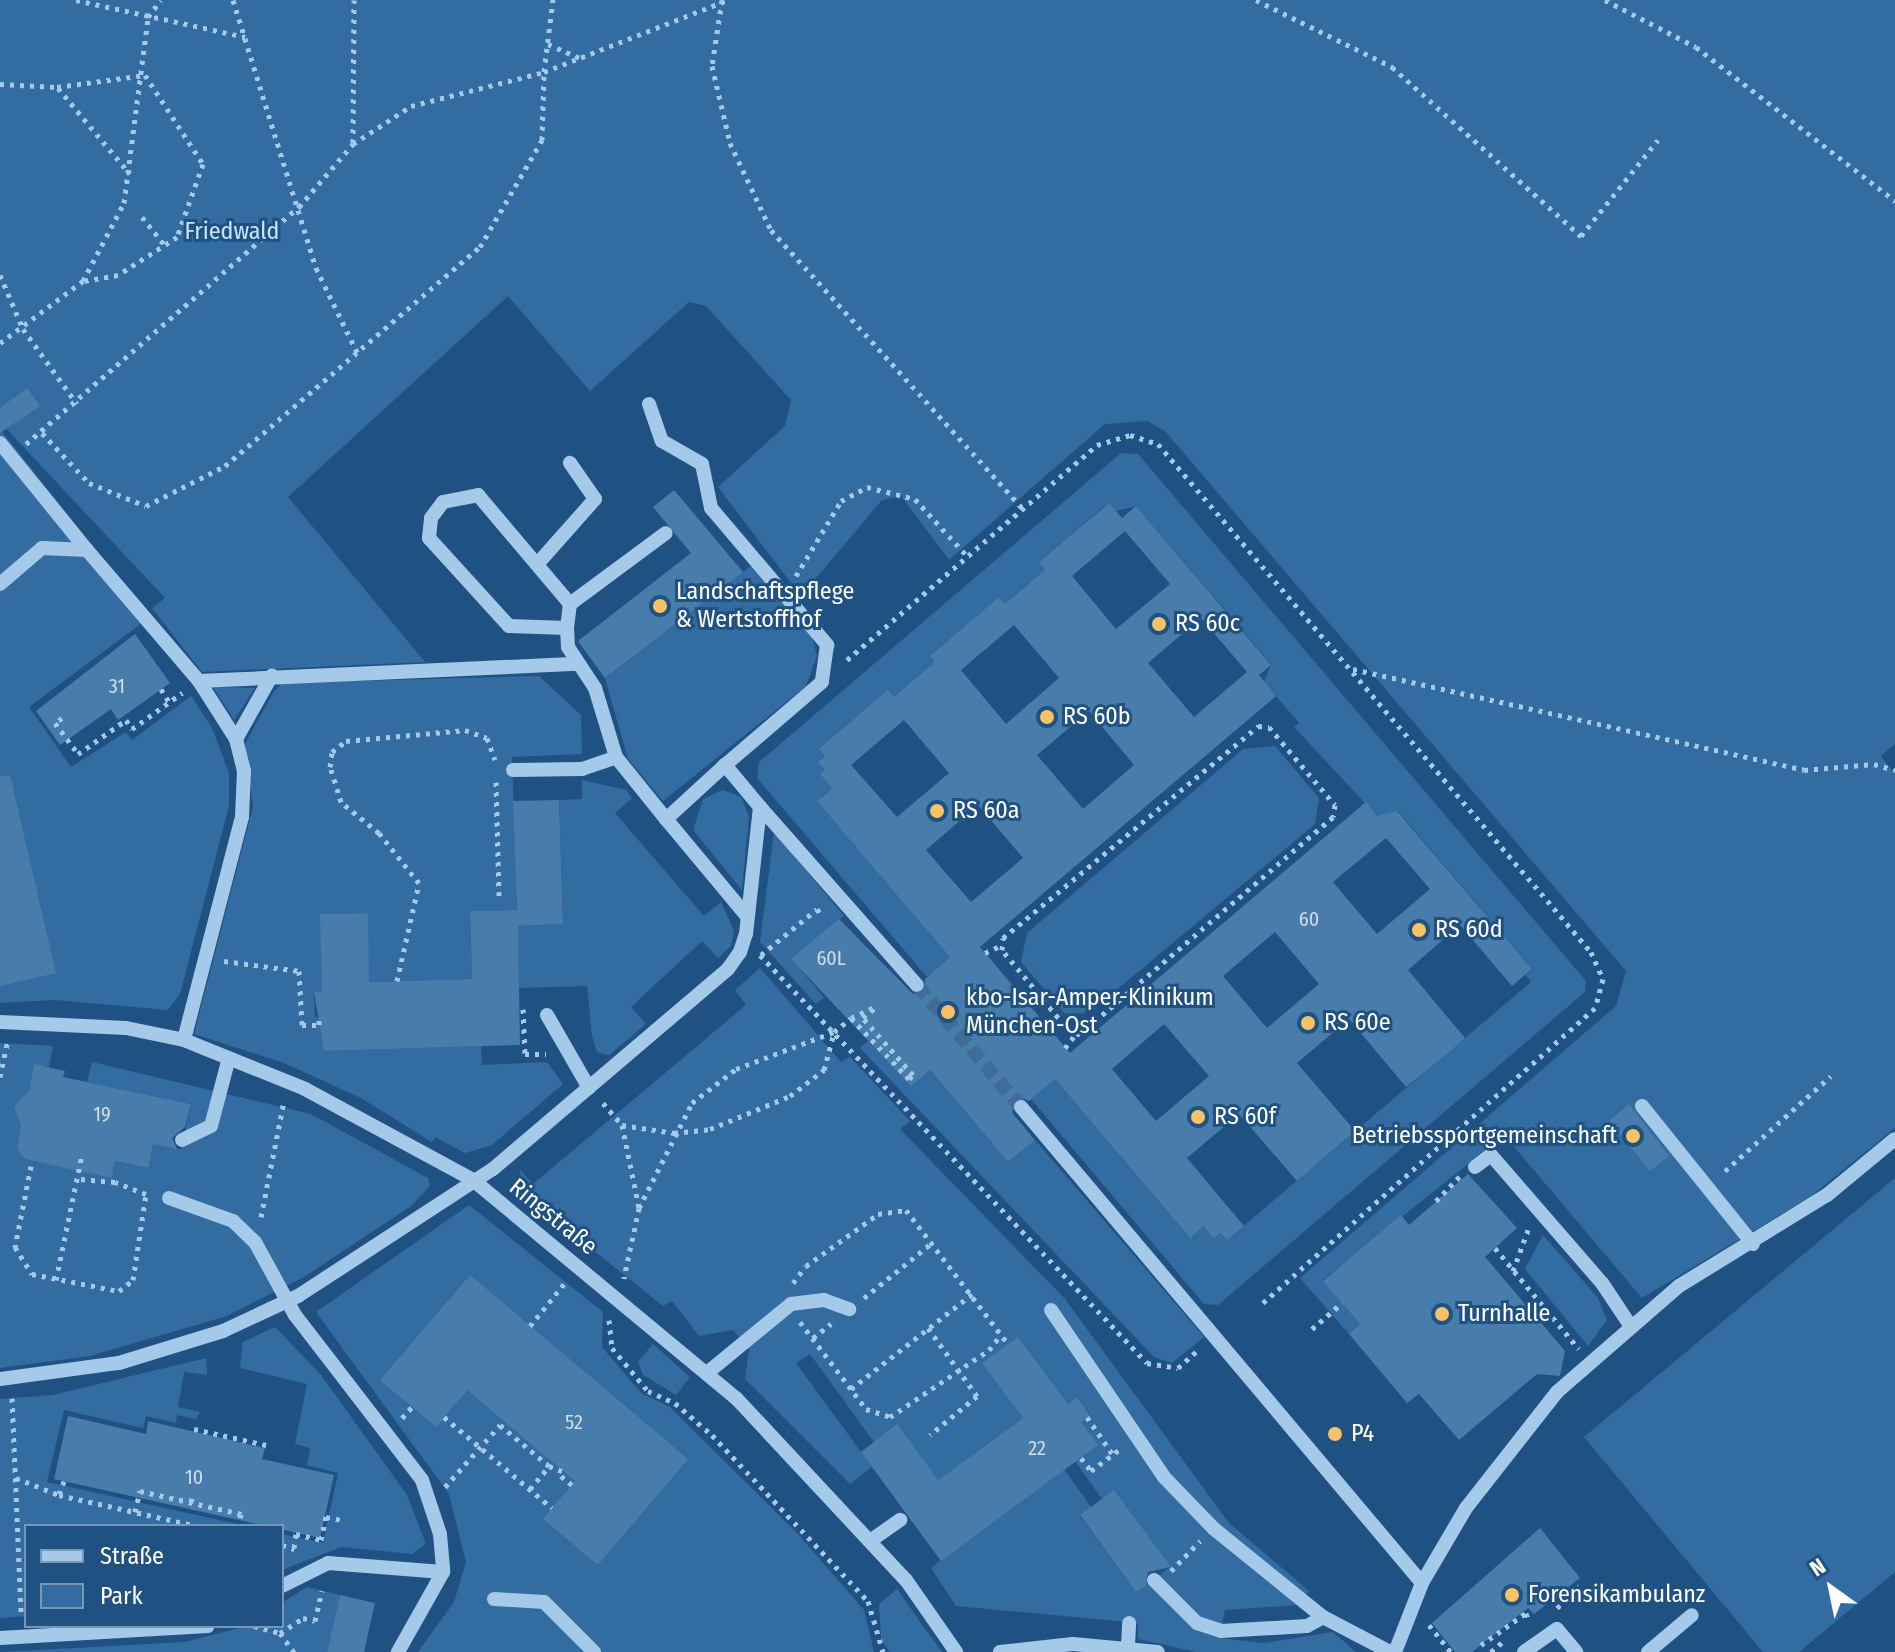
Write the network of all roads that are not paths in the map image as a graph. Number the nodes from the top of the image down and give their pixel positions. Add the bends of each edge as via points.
1 (649, 404) dead end
2 (0, 443) edge
3 (570, 463) dead end
4 (666, 533) dead end
5 (87, 550) junction
6 (540, 561) junction
7 (0, 584) edge
8 (570, 604) junction
9 (567, 628) junction
10 (577, 664) junction
11 (272, 675) junction
12 (199, 681) junction
13 (236, 739) junction
14 (616, 757) junction
15 (725, 765) junction
16 (513, 770) dead end
17 (760, 807) junction
18 (666, 819) junction
19 (746, 915) junction
20 (917, 985) tunnel mouth
21 (547, 1015) dead end
22 (0, 1022) edge
23 (184, 1040) junction
24 (229, 1058) junction
25 (589, 1088) junction
26 (1642, 1106) dead end
27 (1021, 1107) tunnel mouth
28 (1895, 1139) edge
29 (182, 1140) dead end
30 (1475, 1167) dead end
31 (473, 1180) junction
32 (169, 1198) dead end
33 (1753, 1244) junction
34 (289, 1301) junction
35 (849, 1309) road end
36 (1051, 1310) dead end
37 (1630, 1325) junction
38 (707, 1373) junction
39 (0, 1379) edge
40 (900, 1520) dead end
41 (870, 1541) junction
42 (443, 1572) junction
43 (1154, 1580) dead end
44 (1422, 1583) junction
45 (284, 1585) edge
46 (494, 1599) dead end
47 (1692, 1615) dead end
48 (1323, 1617) junction
49 (1129, 1623) dead end
50 (174, 1628) edge
51 (0, 1638) edge
52 (1128, 1645) junction
53 (398, 1652) edge
54 (594, 1652) edge
55 (956, 1652) edge
56 (1000, 1652) edge
57 (1158, 1652) edge
58 (1392, 1652) edge
59 (1524, 1652) edge
60 (1576, 1652) edge
61 (1648, 1652) edge

1 - 15 lane via 662,441 702,464 711,508 827,645 822,682
2 - 5 lane
3 - 6 lane via 595,499
4 - 8 lane
5 - 7 lane via 42,548
5 - 12 lane
6 - 8 lane
6 - 9 lane via 478,495 459,494 443,502 431,518 429,538 509,626
8 - 9 lane
9 - 10 lane
10 - 11 lane
10 - 14 lane via 595,688
11 - 12 lane
11 - 13 lane
12 - 13 lane
13 - 23 lane via 244,771 242,817
14 - 16 lane via 582,769
14 - 18 lane
15 - 17 lane
15 - 18 lane
17 - 19 lane
17 - 20 lane
18 - 19 lane
19 - 25 lane via 740,952 728,969
21 - 25 lane
22 - 23 lane, Ringstraße via 126,1028
23 - 24 lane, Ringstraße
24 - 29 lane via 211,1126
24 - 31 lane, Ringstraße via 305,1089
25 - 31 lane
26 - 33 lane
27 - 44 lane
28 - 33 lane
30 - 37 lane via 1491,1155 1602,1283
31 - 34 lane
31 - 38 lane, Ringstraße
32 - 34 lane via 233,1221 255,1242
33 - 37 lane via 1679,1286
34 - 39 lane via 223,1331 119,1363
34 - 42 lane via 422,1480 440,1534
35 - 38 lane via 824,1300 791,1304
36 - 48 lane via 1136,1437 1213,1528
37 - 44 lane via 1523,1432
38 - 41 lane, Ringstraße
40 - 41 lane
41 - 55 lane, Ringstraße
42 - 45 lane via 328,1563
42 - 53 lane
43 - 48 lane via 1197,1623 1221,1631 1307,1626
44 - 58 lane
46 - 54 lane via 544,1602
47 - 61 lane
48 - 58 lane
49 - 52 lane
50 - 51 lane
52 - 56 lane
52 - 57 lane
59 - 60 lane via 1557,1629

